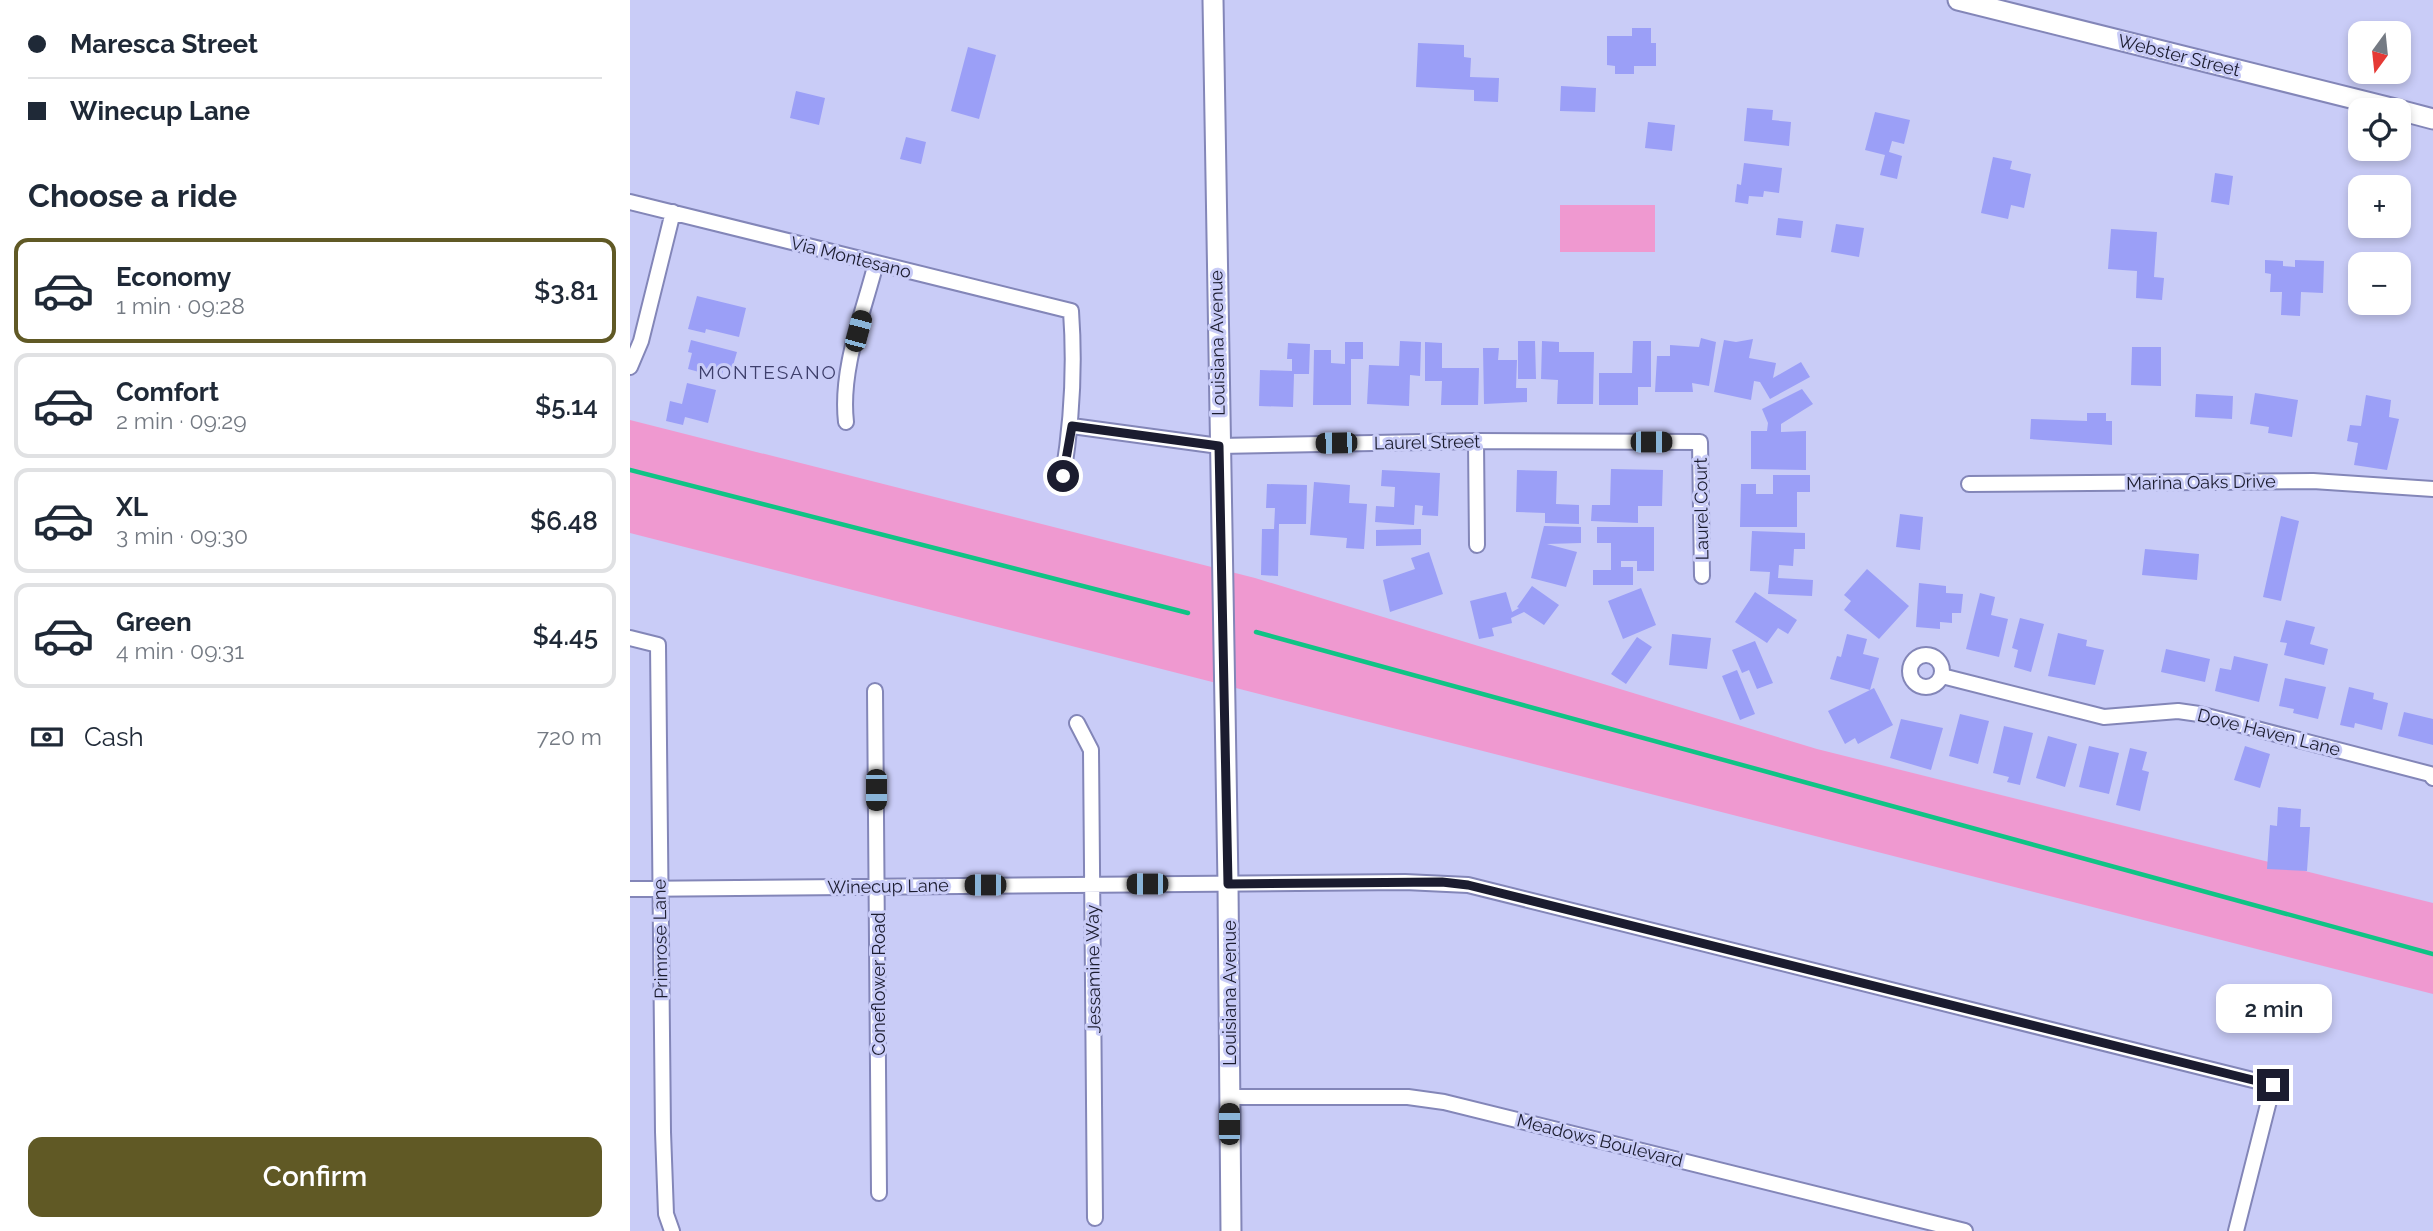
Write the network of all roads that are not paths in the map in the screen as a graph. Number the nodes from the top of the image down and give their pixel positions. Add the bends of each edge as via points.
1 (1213, 0) edge
2 (1958, 0) edge
3 (2351, 98) edge
4 (2411, 113) edge
5 (2433, 119) edge
6 (630, 202) edge
7 (673, 212) junction
8 (876, 263) junction
9 (630, 367) edge
10 (846, 422) dead end
11 (1072, 426) junction
12 (1476, 441) junction
13 (1700, 442) joint
14 (1219, 446) junction
15 (1063, 476) dead end
16 (1969, 484) dead end
17 (2433, 489) edge
18 (1477, 545) dead end
19 (1702, 576) dead end
20 (630, 638) edge
21 (1942, 676) dead end
22 (875, 691) dead end
23 (1077, 723) dead end
24 (2432, 775) edge
25 (1092, 884) junction
26 (1228, 884) junction
27 (877, 886) junction
28 (630, 889) edge
29 (659, 889) junction
30 (1229, 1097) junction
31 (879, 1194) dead end
32 (1096, 1218) dead end
33 (672, 1231) edge
34 (1231, 1231) edge
35 (1965, 1231) edge
36 (2236, 1231) edge

1 - 14 street, Louisiana Avenue
2 - 3 street, Webster Street
4 - 5 street, Webster Street
6 - 7 street, Via Montesano
7 - 8 street, Via Montesano
7 - 9 street via 641,341
8 - 10 street via 846,377
8 - 11 street, Via Montesano via 1071,310
11 - 14 street, Laurel Street
11 - 15 street
12 - 13 street, Laurel Street
12 - 14 street, Laurel Street
12 - 18 street
13 - 19 street, Laurel Court
14 - 26 street, Louisiana Avenue
16 - 17 street, Marina Oaks Drive via 2313,481
20 - 29 street, Primrose Lane via 658,645
21 - 24 street, Dove Haven Lane via 2104,717 2199,713
22 - 27 street, Coneflower Road
23 - 25 street, Jessamine Way via 1091,750
25 - 26 street, Winecup Lane
25 - 27 street, Winecup Lane
25 - 32 street, Jessamine Way
26 - 30 street, Louisiana Avenue
26 - 36 street, Winecup Lane via 1468,885 2273,1085
27 - 29 street, Winecup Lane
27 - 31 street, Coneflower Road
28 - 29 street, Winecup Lane
29 - 33 street, Primrose Lane via 665,1201
30 - 34 street, Louisiana Avenue
30 - 35 street, Meadows Boulevard via 1408,1097 1444,1102

